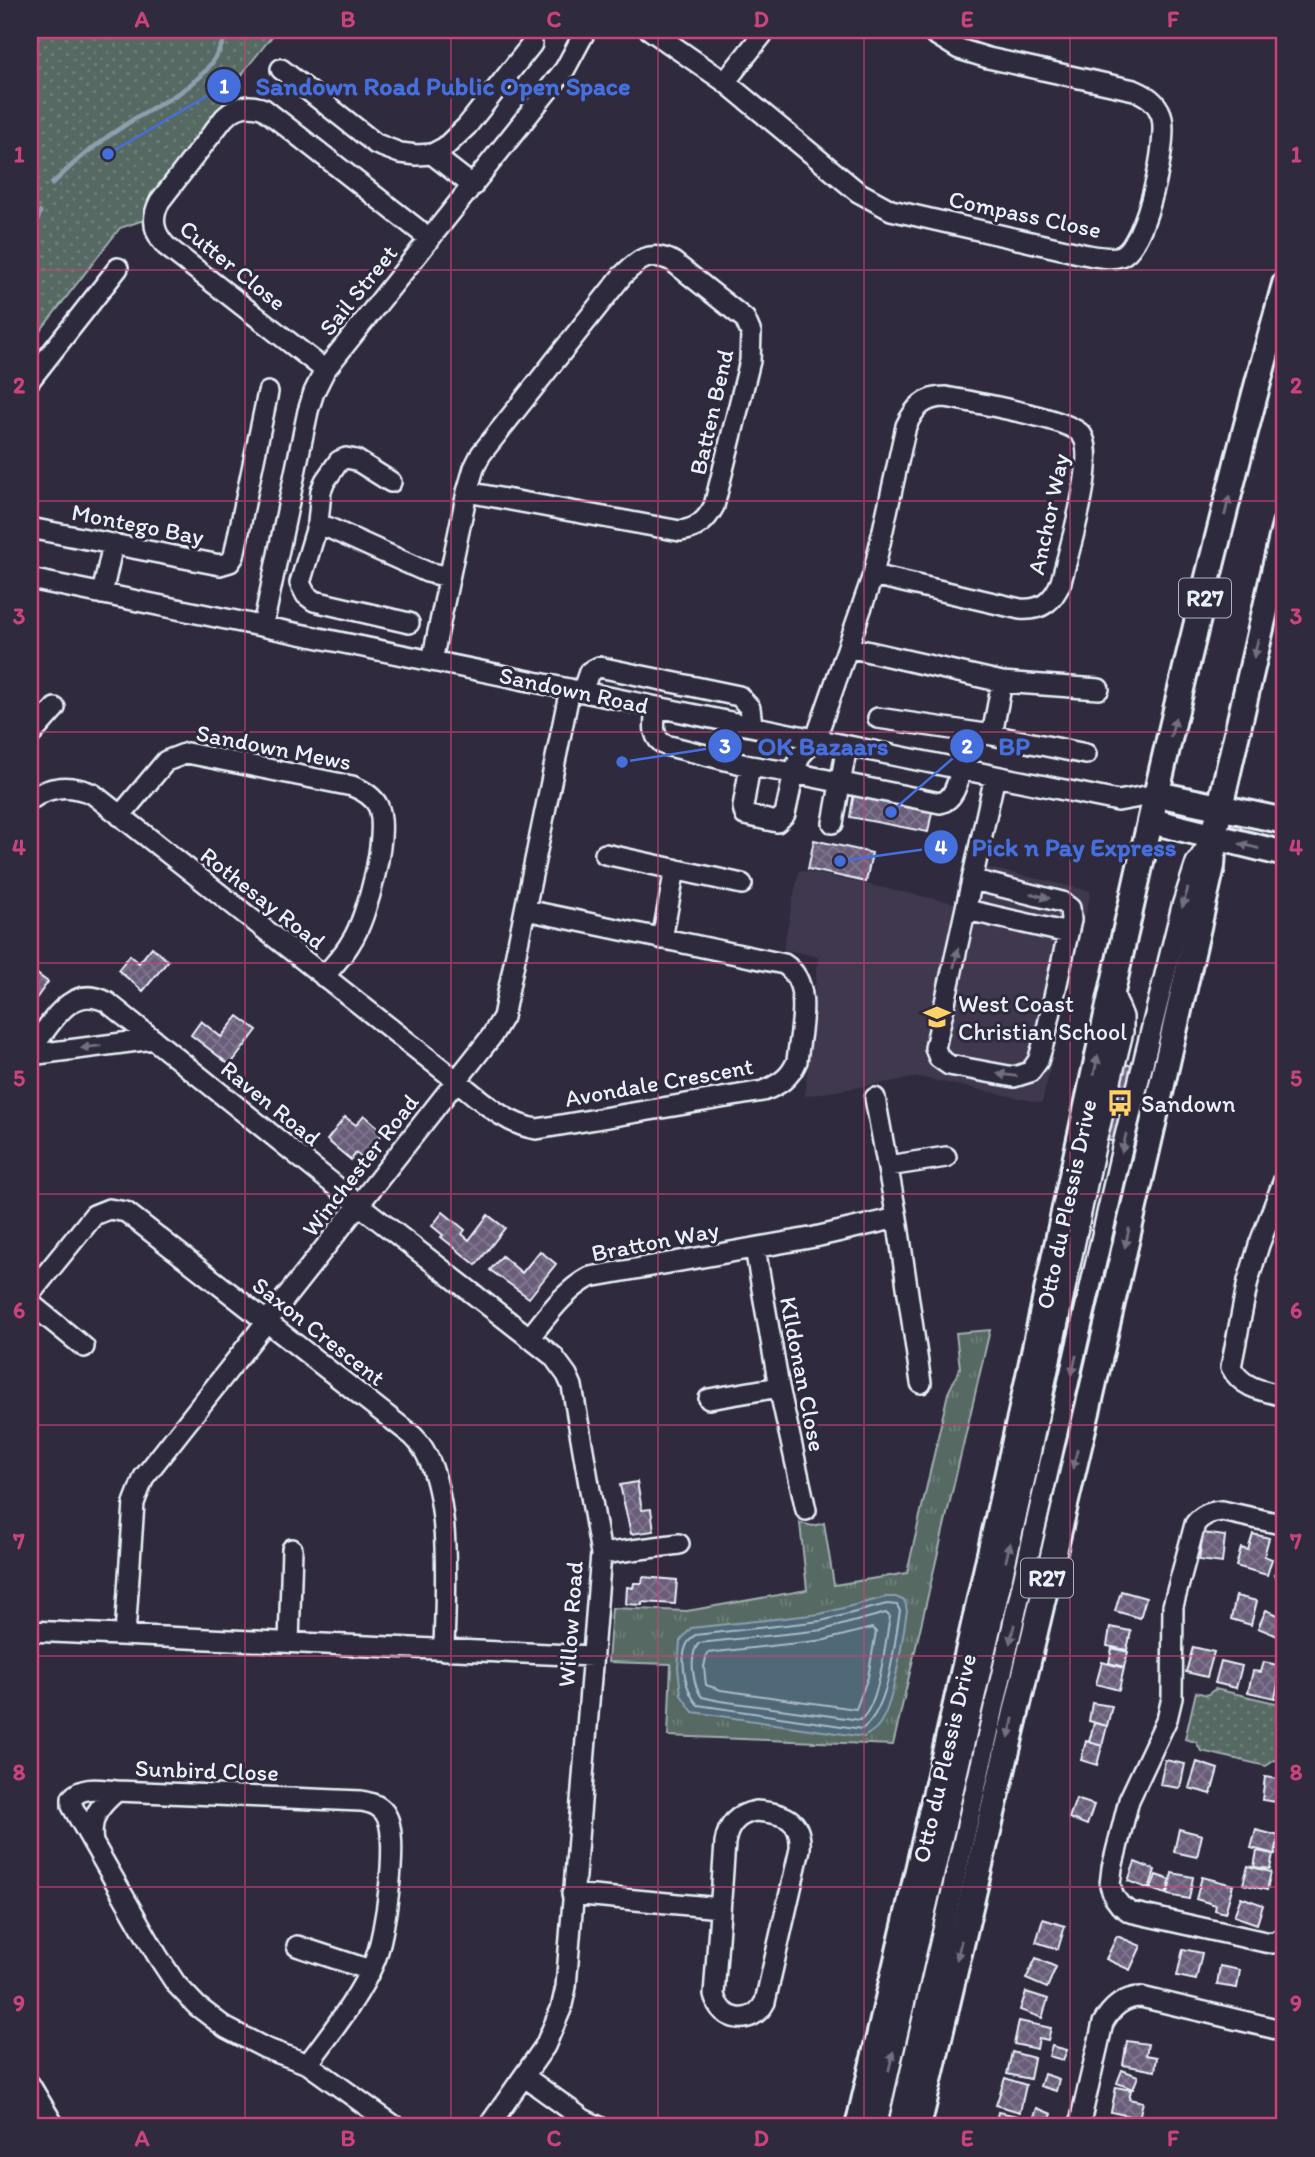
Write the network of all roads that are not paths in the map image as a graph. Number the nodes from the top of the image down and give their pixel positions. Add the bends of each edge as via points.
1 (586, 30) edge
2 (650, 30) edge
3 (766, 30) edge
4 (928, 30) edge
5 (532, 44) dead end
6 (281, 69) dead end
7 (725, 82) junction
8 (432, 155) junction
9 (473, 186) junction
10 (430, 239) junction
11 (118, 268) dead end
12 (1285, 284) edge
13 (325, 370) junction
14 (30, 380) edge
15 (268, 392) dead end
16 (391, 482) dead end
17 (467, 492) junction
18 (318, 523) junction
19 (1285, 524) edge
20 (30, 528) edge
21 (113, 544) junction
22 (873, 575) junction
23 (449, 577) junction
24 (30, 579) edge
25 (102, 594) junction
26 (409, 623) dead end
27 (263, 626) junction
28 (848, 647) junction
29 (432, 662) junction
30 (650, 678) junction
31 (1002, 682) junction
32 (1099, 689) dead end
33 (576, 691) junction
34 (721, 692) junction
35 (651, 706) junction
36 (55, 708) dead end
37 (878, 718) dead end
38 (717, 720) junction
39 (752, 725) junction
40 (992, 735) junction
41 (30, 736) edge
42 (816, 738) junction
43 (847, 746) junction
44 (1086, 754) dead end
45 (750, 766) junction
46 (961, 769) junction
47 (794, 773) junction
48 (995, 776) junction
49 (841, 783) junction
50 (1157, 794) junction
51 (30, 800) edge
52 (1118, 801) junction
53 (1220, 807) junction
54 (120, 816) junction
55 (1151, 821) junction
56 (1285, 821) edge
57 (833, 823) dead end
58 (1214, 837) junction
59 (605, 854) dead end
60 (1285, 854) edge
61 (675, 870) junction
62 (974, 880) junction
63 (741, 884) dead end
64 (967, 909) junction
65 (526, 910) junction
66 (1068, 933) junction
67 (662, 939) junction
68 (324, 977) junction
69 (1112, 990) junction
70 (153, 1039) junction
71 (30, 1053) edge
72 (457, 1082) junction
73 (875, 1098) dead end
74 (946, 1157) dead end
75 (888, 1166) junction
76 (1285, 1178) edge
77 (358, 1204) junction
78 (897, 1218) junction
79 (755, 1248) junction
80 (30, 1294) edge
81 (30, 1303) edge
82 (268, 1323) junction
83 (529, 1338) junction
84 (84, 1347) dead end
85 (922, 1383) dead end
86 (779, 1387) junction
87 (1285, 1395) edge
88 (709, 1399) dead end
89 (806, 1510) dead end
90 (1285, 1525) edge
91 (679, 1544) dead end
92 (292, 1549) dead end
93 (601, 1554) junction
94 (30, 1631) edge
95 (125, 1635) junction
96 (289, 1642) junction
97 (444, 1650) junction
98 (593, 1656) junction
99 (117, 1791) junction
100 (93, 1843) junction
101 (572, 1894) junction
102 (720, 1908) junction
103 (1285, 1936) edge
104 (297, 1946) dead end
105 (370, 1970) junction
106 (1285, 2031) edge
107 (308, 2064) junction
108 (525, 2077) junction
109 (30, 2085) edge
110 (55, 2127) edge
111 (396, 2127) edge
112 (488, 2127) edge
113 (600, 2127) edge
114 (858, 2127) edge
115 (876, 2127) edge
116 (898, 2127) edge
117 (918, 2127) edge
118 (1079, 2127) edge

1 - 9 street, Sail Street via 565,69
2 - 7 street, Compass Close
3 - 7 street
4 - 7 street, Compass Close via 958,49 1134,90 1154,102 1163,121 1163,142 1149,210 1129,251 1114,257 1083,254 891,210 858,192
5 - 8 street via 467,126
6 - 8 street via 376,144 400,153
8 - 9 street
9 - 10 street, Sail Street
10 - 13 street, Sail Street
10 - 13 street, Cutter Close via 264,109 244,106 224,118 160,201 154,215 156,232 166,246
11 - 14 street
50 -> 12 main road, Otto du Plessis Drive / R27
13 - 27 street, Sail Street via 308,411
15 - 21 street, Montego Bay via 230,562 220,565
16 - 18 street via 356,460 338,461 321,491
17 - 17 street, Batten Bend via 481,454 634,264 662,256 745,319 751,333 750,360 714,506 699,526 680,531
17 - 23 street, Batten Bend
18 - 23 street via 426,572
18 - 26 street via 300,578 306,595
19 -> 53 main road, R27
20 - 21 street, Montego Bay
21 - 25 street
22 - 22 street, Anchor Way via 906,426 925,400 946,397 1060,422 1081,433 1087,447 1086,477 1061,582 1049,602 1020,609
22 - 28 street, Anchor Way
23 - 29 street, Batten Bend
24 - 25 street, Sandown Road
25 - 27 street, Sandown Road
27 - 29 street, Sandown Road
28 - 31 street
28 - 42 street, Anchor Way
29 - 33 street, Sandown Road
30 - 33 street via 595,668
30 - 34 street
30 - 35 street
31 - 32 street
31 - 40 street
33 - 35 street, Sandown Road
33 - 65 street, Winchester Road
34 - 38 street
34 - 39 street via 739,696 748,704
35 - 38 street, Sandown Road
35 - 45 street via 659,742
36 - 41 street
37 - 40 street
38 - 39 street, Sandown Road
39 - 42 street, Sandown Road
40 - 44 street
42 - 43 street, Sandown Road
42 - 47 street, Anchor Way via 800,756
43 - 46 street, Sandown Road
43 - 49 street
45 - 47 street
45 - 47 street, Anchor Way via 745,814 777,822 785,814
46 - 48 street, Sandown Road
46 - 49 street via 952,793 942,803
47 - 49 street
48 - 52 street, Sandown Road
48 - 62 street
49 - 57 street
50 - 52 street, Sandown Road
50 - 53 main road, Sandown Road
50 - 55 main road, Otto du Plessis Drive / R27
51 - 54 street, Rothesay Road via 50,789 71,787 93,794
52 - 55 street, Sandown Road
53 - 56 main road, Sandown Road
53 - 58 main road, R27
54 - 68 street, Rothesay Road
54 - 68 street, Sandown Mews via 166,761 187,753 352,786 367,793 377,805 382,832 367,908 351,942
55 - 58 main road, Sandown Road
55 - 69 main road, Otto du Plessis Drive / R27
60 -> 58 main road, Sandown Road
58 -> 116 street via 1196,863 1182,906 1122,1149
58 -> 117 main road, R27 via 1212,866 1097,1368
59 - 61 street
61 - 63 street
61 - 67 street
62 - 64 street
62 -> 66 street via 1067,904 1072,913
64 - 66 street
66 -> 64 street via 1045,1038 1033,1069 1014,1077 949,1065 935,1048
65 - 67 street, Avondale Crescent
65 - 72 street, Winchester Road via 503,1017
67 - 72 street, Avondale Crescent via 779,961 793,971 803,992 797,1061 787,1078 762,1091 537,1129 511,1121
68 - 72 street, Rothesay Road
114 -> 69 main road, Otto du Plessis Drive / R27 via 971,1640
115 -> 69 street via 1123,1032 1123,1017
70 -> 71 street, Raven Road
70 - 71 street, Raven Road via 107,1002 86,995 67,1004
70 - 77 street, Raven Road
72 - 77 street, Winchester Road
73 - 75 street
74 - 75 street
75 - 78 street
76 - 87 street via 1248,1281 1231,1367 1244,1384
77 - 82 street, Winchester Road
77 - 83 street, Willow Road
78 - 79 street, Bratton Way
78 - 85 street
79 - 83 street, Bratton Way via 590,1277 561,1298
79 - 86 street, KIldonan Close
80 - 82 street, Saxon Crescent via 94,1215 118,1209
81 - 84 street
82 - 95 street, Winchester Road via 139,1486
82 - 97 street, Saxon Crescent via 413,1436 432,1462 446,1552
83 - 93 street, Willow Road via 561,1365 572,1386
86 - 88 street
86 - 89 street, KIldonan Close
90 - 103 street via 1222,1511 1212,1511 1195,1524 1173,1606 1172,1698 1167,1719 1129,1800 1110,1885 1120,1905 1130,1912 1265,1942
91 - 93 street
92 - 96 street
93 - 98 street, Willow Road
94 - 95 street
95 - 96 street
96 - 97 street
97 - 98 street
98 - 101 street, Willow Road
99 - 100 street, Sunbird Close via 95,1814
99 - 100 street via 85,1789 72,1798
99 - 105 street, Sunbird Close via 361,1801 379,1807 392,1831 382,1937
100 - 107 street via 157,1955 197,2006 226,2028
101 - 102 street
101 - 108 street, Willow Road via 561,2009
102 - 102 street via 724,1843 733,1822 756,1811 777,1812 790,1819 799,1832 800,1849 765,2002 758,2013 746,2018 725,2014 714,1996
104 - 105 street
105 - 107 street, Sunbird Close
106 - 118 street via 1141,1997 1127,1999 1103,2024
107 - 111 street
108 - 112 street, Willow Road
108 - 113 street
109 - 110 street

